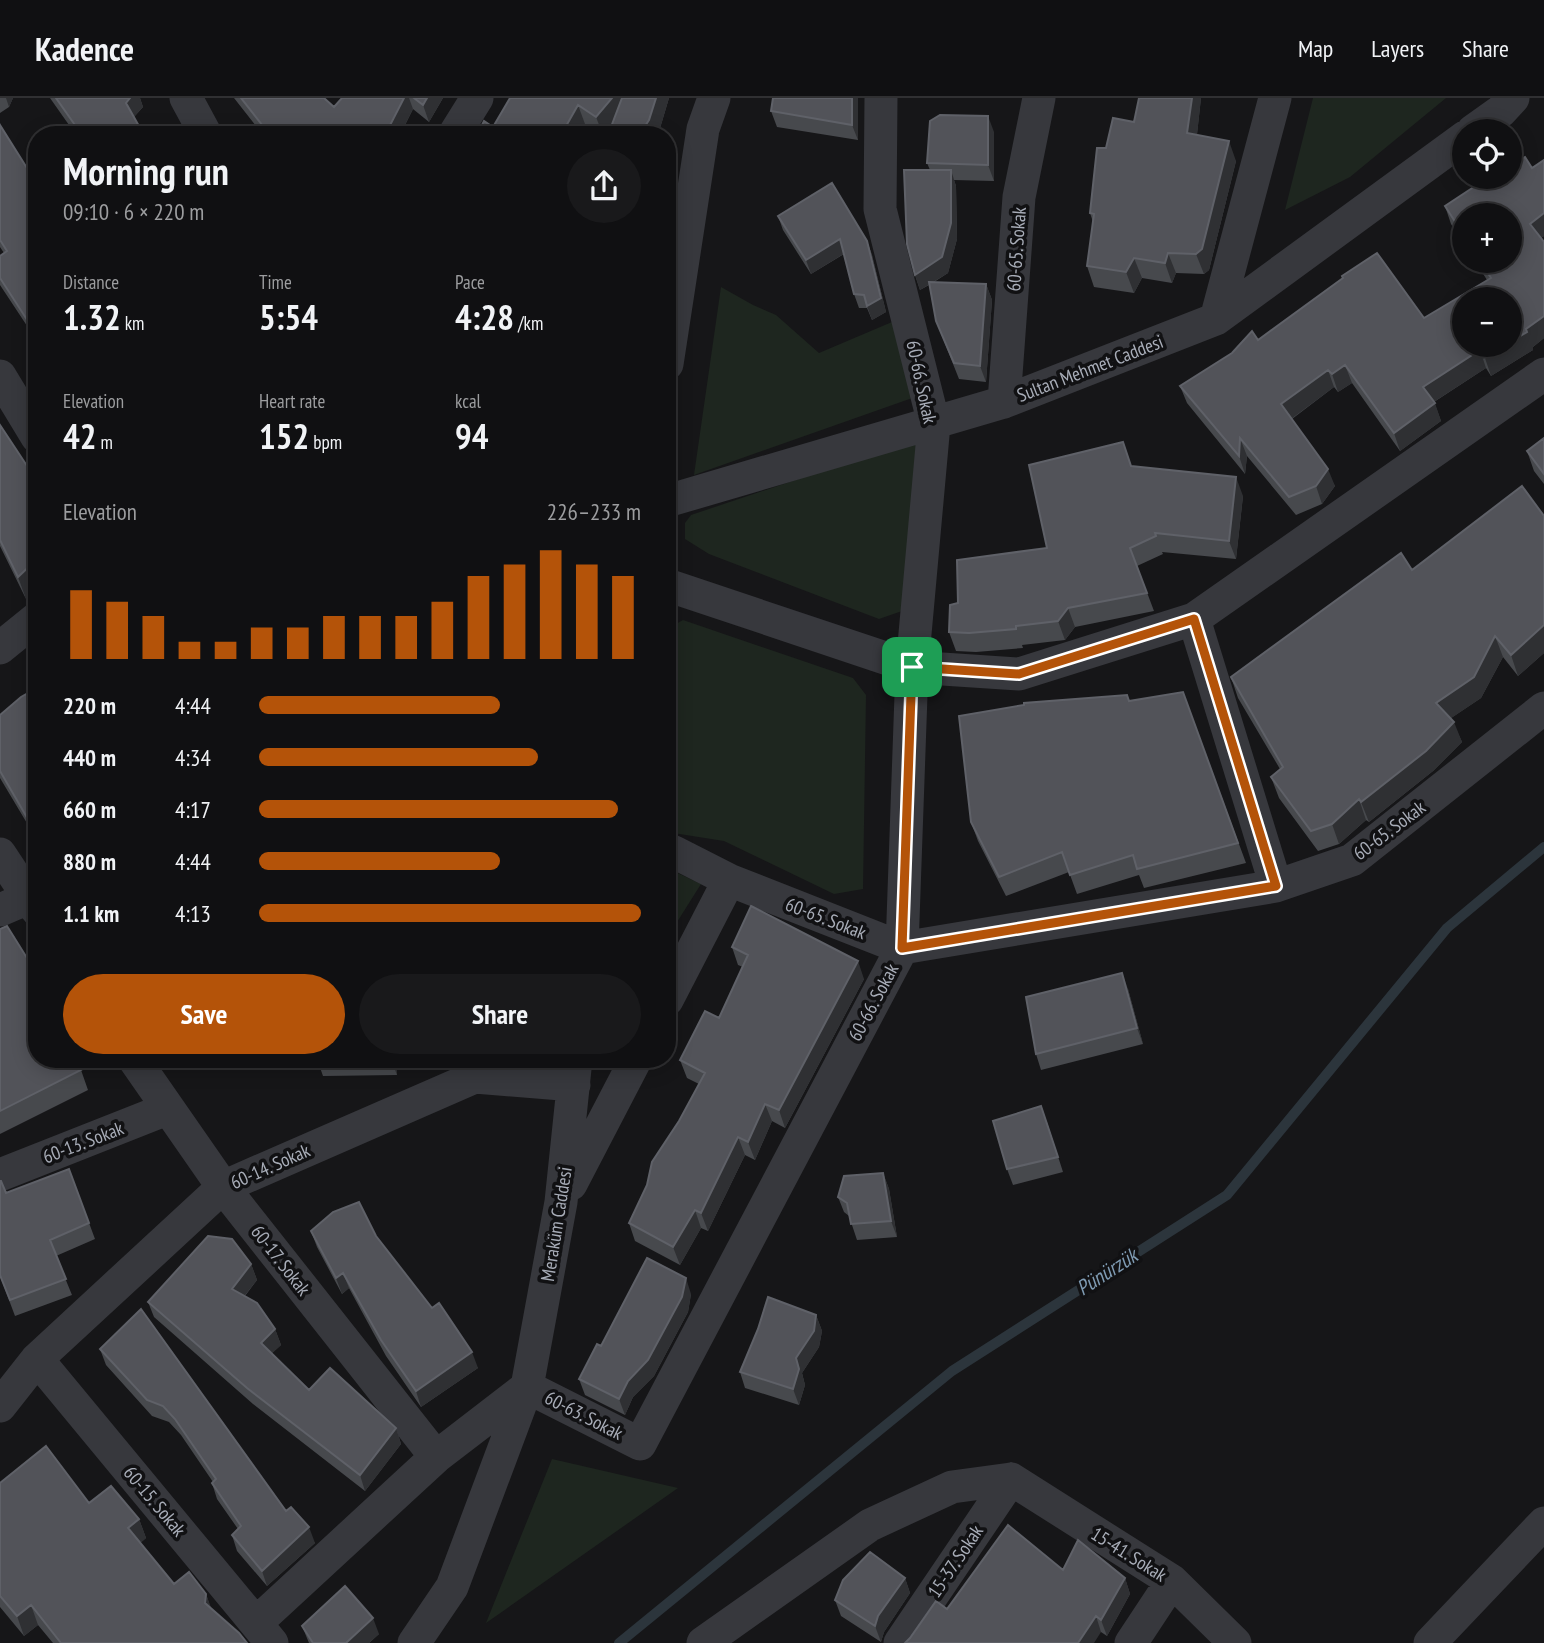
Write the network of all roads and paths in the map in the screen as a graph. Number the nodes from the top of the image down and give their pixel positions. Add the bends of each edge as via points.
1 (186, 98) edge
2 (477, 98) edge
3 (714, 98) edge
4 (881, 98) edge
5 (1039, 98) edge
6 (1275, 98) edge
7 (1513, 98) edge
8 (1489, 119) edge
9 (201, 126) edge
10 (460, 126) edge
11 (1452, 147) edge
12 (676, 305) edge
13 (1216, 319) junction
14 (1544, 374) edge
15 (0, 376) edge
16 (1004, 402) junction
17 (28, 422) edge
18 (934, 424) junction
19 (676, 497) edge
20 (676, 588) edge
21 (1194, 619) junction
22 (28, 625) edge
23 (0, 648) edge
24 (912, 667) junction
25 (1544, 708) edge
26 (676, 853) edge
27 (0, 854) edge
28 (729, 880) junction
29 (1276, 886) junction
30 (22, 906) edge
31 (902, 948) junction
32 (676, 983) edge
33 (140, 1068) edge
34 (469, 1068) edge
35 (631, 1068) edge
36 (575, 1072) edge
37 (167, 1109) junction
38 (0, 1175) edge
39 (223, 1187) junction
40 (561, 1202) junction
41 (37, 1359) junction
42 (527, 1387) junction
43 (0, 1406) edge
44 (640, 1444) joint
45 (436, 1457) junction
46 (1011, 1479) junction
47 (1544, 1522) edge
48 (1172, 1581) junction
49 (264, 1633) edge
50 (414, 1643) edge
51 (704, 1643) edge
52 (900, 1643) edge
53 (1131, 1643) edge
54 (1235, 1643) edge
55 (1430, 1643) edge

1 - 9 street
2 - 10 street
3 - 12 street via 703,129
4 - 18 street, 60-66. Sokak via 880,209
5 - 16 street, 60-65. Sokak via 1019,197
6 - 13 street
7 - 8 street
11 - 13 street, Sultan Mehmet Caddesi
13 - 16 street, Sultan Mehmet Caddesi
14 - 21 street
15 - 17 street
16 - 18 street, Sultan Mehmet Caddesi
18 - 19 street, Sultan Mehmet Caddesi
18 - 24 street, 60-66. Sokak
20 - 24 street
21 - 24 street via 1019,674
21 - 29 street
22 - 23 street
24 - 31 street, 60-66. Sokak
25 - 29 street, 60-65. Sokak via 1352,860
26 - 28 street, 60-65. Sokak
27 - 30 street
28 - 31 street, 60-65. Sokak
28 - 32 street
29 - 31 street, 60-65. Sokak
31 - 44 street, 60-66. Sokak
33 - 37 street, 60-17. Sokak
34 - 36 street, 60-14. Sokak
34 - 39 street, 60-14. Sokak
35 - 40 street
36 - 40 street, Meraküm Caddesi
37 - 38 street, 60-13. Sokak
37 - 39 street, 60-17. Sokak
39 - 41 street, 60-14. Sokak
39 - 45 street, 60-17. Sokak
40 - 42 street, Meraküm Caddesi
41 - 43 street, 60-14. Sokak
41 - 49 street, 60-15. Sokak
42 - 44 street, 60-63. Sokak
42 - 45 street
42 - 50 street, Meraküm Caddesi via 452,1587
45 - 49 street
46 - 48 street, 15-41. Sokak
46 - 51 street via 952,1487 870,1525
46 - 52 street, 15-37. Sokak
47 - 55 street
48 - 53 street
48 - 54 street, 15-41. Sokak

